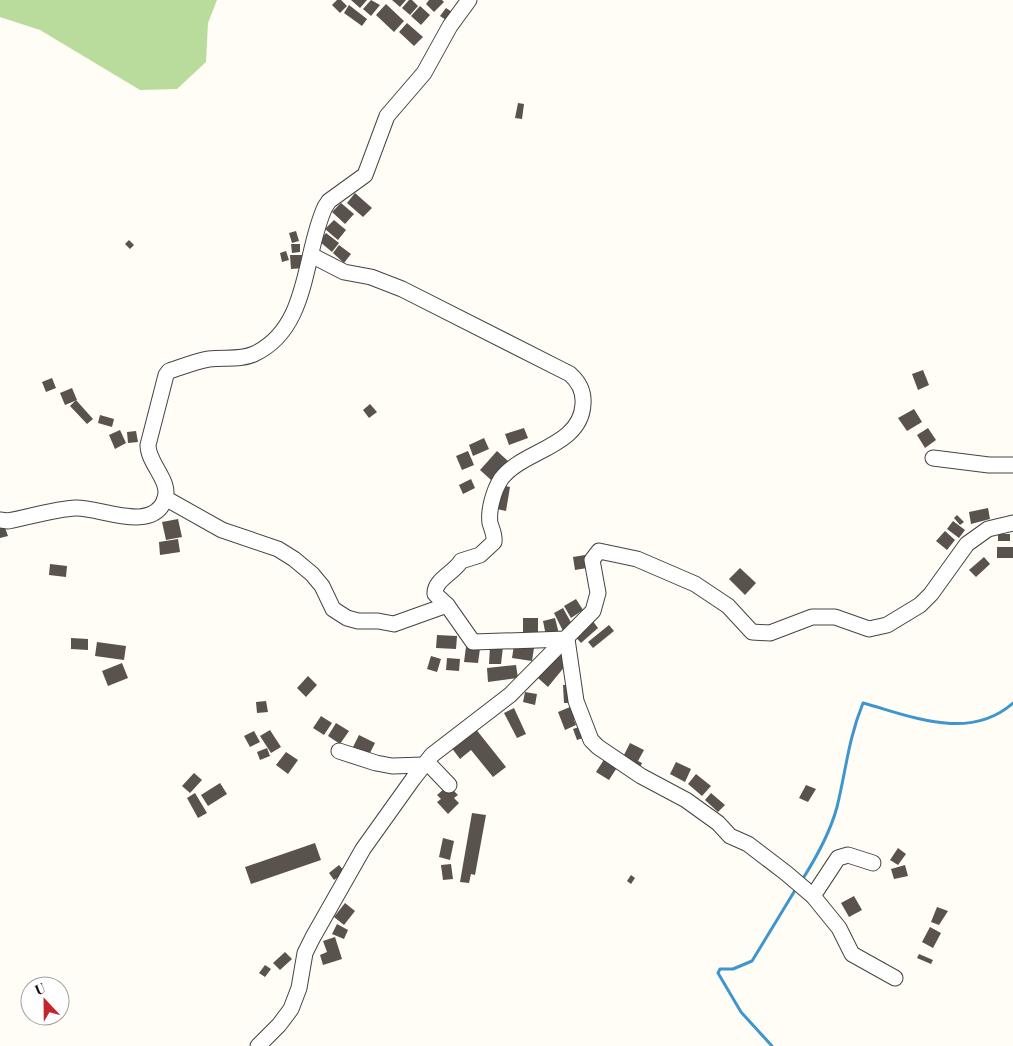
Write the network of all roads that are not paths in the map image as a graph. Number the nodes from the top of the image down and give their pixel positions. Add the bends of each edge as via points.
1 (469, 0) edge
2 (311, 255) junction
3 (933, 458) dead end
4 (1013, 465) edge
5 (165, 498) junction
6 (0, 520) edge
7 (1013, 523) edge
8 (446, 605) junction
9 (567, 639) junction
10 (339, 751) dead end
11 (425, 764) junction
12 (449, 785) dead end
13 (873, 862) dead end
14 (813, 896) junction
15 (895, 978) dead end
16 (258, 1046) edge

1 - 2 street via 450,26 424,73 387,116 365,175 325,207
2 - 5 street via 295,309 265,347 245,357 208,359 169,371 166,375 148,445 149,456 164,486
2 - 8 street via 344,272 371,277 402,289 446,311 570,374 582,392 580,421 573,429 547,449 508,471 496,488 490,520 494,542 480,555 461,561 454,571 439,580 434,592
3 - 4 street
5 - 6 street via 155,511 138,517 77,508
5 - 8 street via 222,530 278,549 312,574 333,609 347,618 394,624
7 - 9 street via 988,528 978,534 920,604 877,629 869,630 825,616 812,617 770,633 752,632 728,606 695,584 619,555 599,551 592,560 598,598 593,611
8 - 9 street via 469,638 477,644
9 - 11 street via 510,696
9 - 14 street via 576,701 591,740 620,763 718,822 730,836 748,844
10 - 11 street via 392,766
11 - 12 street
11 - 16 street via 363,849 305,953 299,988 291,1009
13 - 14 street via 848,855 838,858
14 - 15 street via 838,928 852,954

